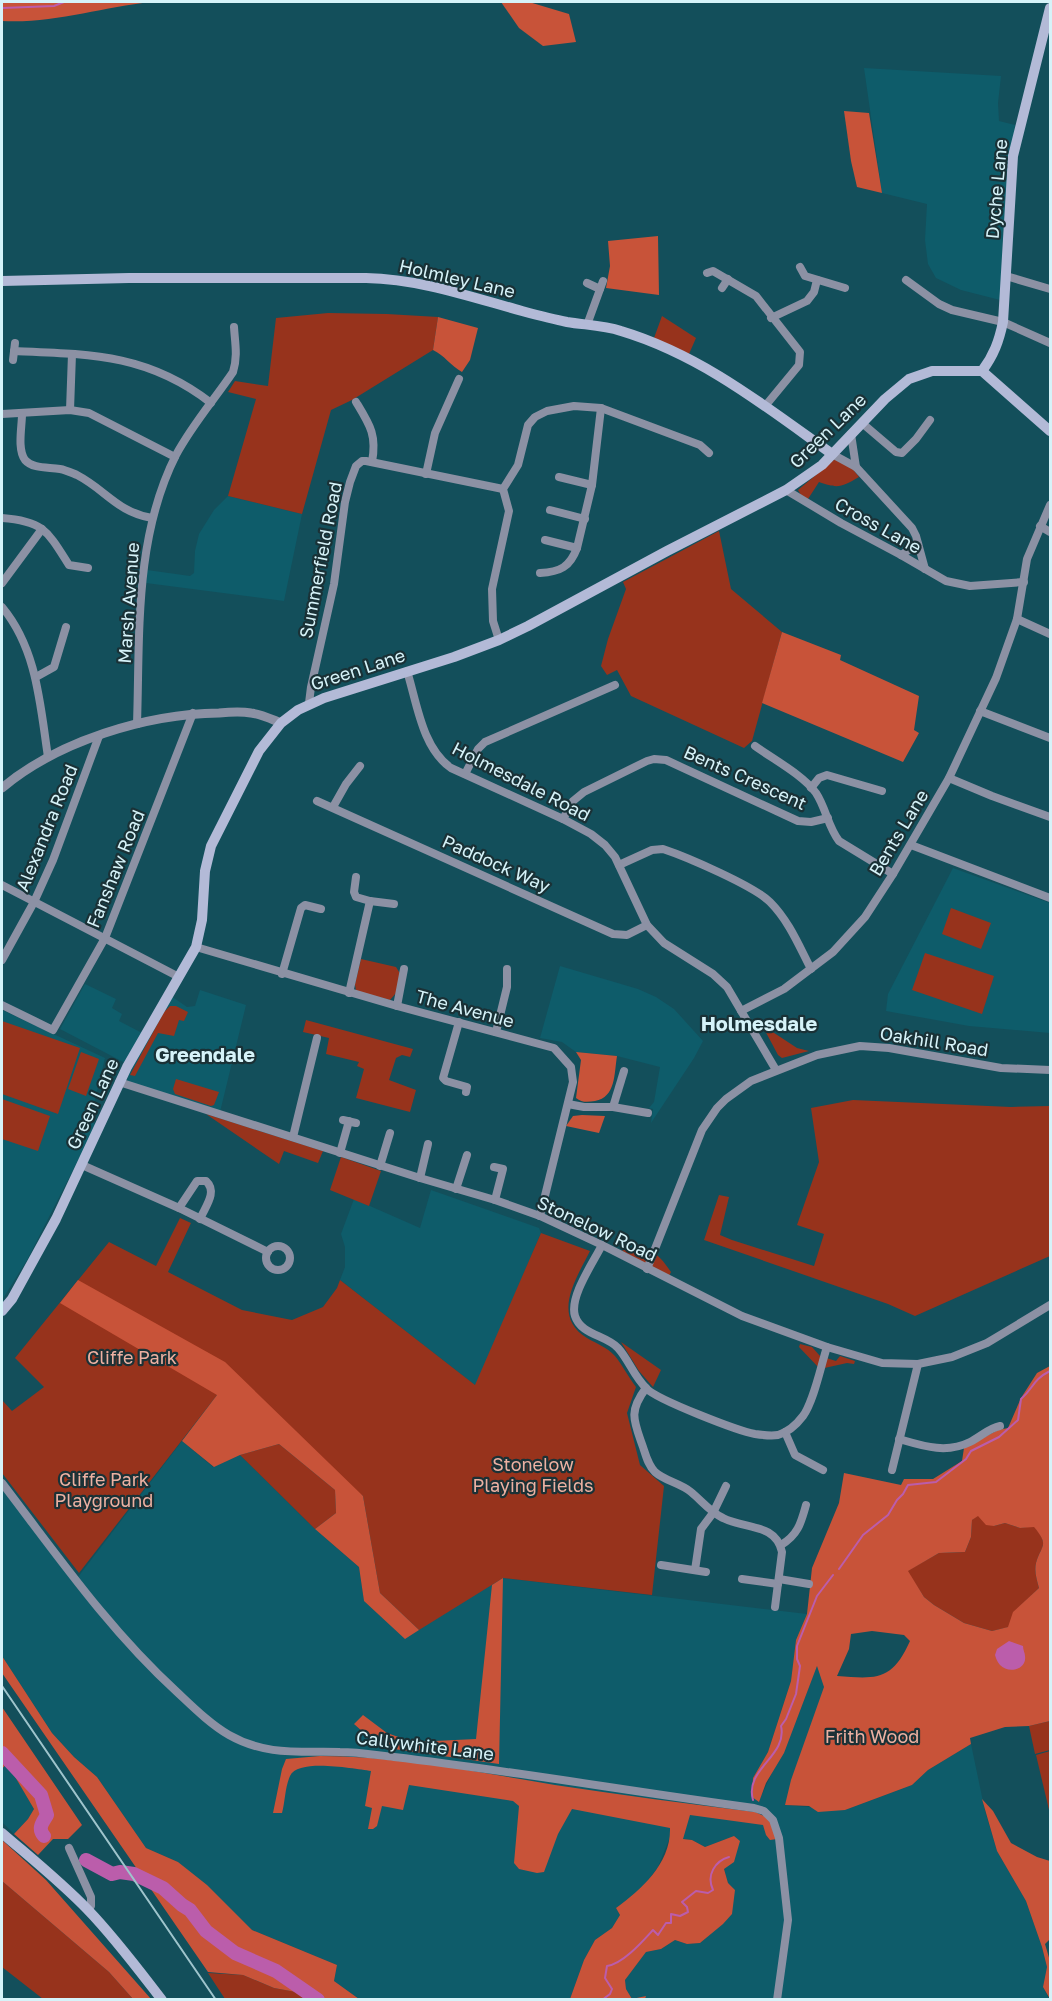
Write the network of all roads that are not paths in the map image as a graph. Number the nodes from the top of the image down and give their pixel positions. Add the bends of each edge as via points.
1 (1050, 8) edge
2 (800, 267) dead end
3 (707, 273) dead end
4 (1006, 276) junction
5 (728, 279) junction
6 (817, 280) junction
7 (906, 280) dead end
8 (2, 281) edge
9 (587, 283) dead end
10 (722, 288) dead end
11 (845, 288) dead end
12 (1050, 289) edge
13 (771, 318) junction
14 (1003, 322) junction
15 (587, 325) junction
16 (234, 327) dead end
17 (1050, 343) edge
18 (14, 351) dead end
19 (72, 354) junction
20 (982, 371) junction
21 (459, 379) dead end
22 (356, 402) dead end
23 (211, 403) junction
24 (766, 405) junction
25 (601, 408) junction
26 (361, 410) junction
27 (70, 411) junction
28 (2, 414) edge
29 (22, 414) junction
30 (351, 415) dead end
31 (930, 420) dead end
32 (862, 423) junction
33 (1050, 431) edge
34 (851, 434) junction
35 (709, 453) dead end
36 (832, 454) junction
37 (175, 457) junction
38 (372, 462) junction
39 (856, 467) junction
40 (426, 474) junction
41 (559, 477) dead end
42 (592, 485) junction
43 (503, 489) junction
44 (786, 490) junction
45 (1050, 505) edge
46 (550, 510) dead end
47 (2, 518) edge
48 (152, 518) junction
49 (585, 519) junction
50 (1040, 526) junction
51 (42, 529) junction
52 (1050, 532) edge
53 (545, 540) dead end
54 (918, 543) junction
55 (578, 548) junction
56 (901, 555) junction
57 (88, 568) dead end
58 (925, 569) junction
59 (540, 573) dead end
60 (1024, 582) junction
61 (2, 583) edge
62 (2, 607) edge
63 (1017, 619) junction
64 (66, 627) dead end
65 (1050, 634) edge
66 (499, 640) junction
67 (407, 671) junction
68 (36, 677) junction
69 (615, 685) dead end
70 (309, 704) junction
71 (980, 711) junction
72 (193, 713) junction
73 (281, 723) junction
74 (137, 724) junction
75 (99, 736) junction
76 (1050, 738) edge
77 (755, 747) dead end
78 (48, 757) junction
79 (360, 766) dead end
80 (465, 774) junction
81 (949, 778) junction
82 (2, 788) edge
83 (811, 788) junction
84 (882, 791) dead end
85 (317, 801) dead end
86 (333, 807) junction
87 (1050, 817) edge
88 (828, 818) junction
89 (563, 819) junction
90 (911, 845) junction
91 (619, 864) junction
92 (893, 874) junction
93 (357, 877) dead end
94 (2, 885) edge
95 (1050, 898) edge
96 (34, 902) junction
97 (370, 902) junction
98 (394, 904) dead end
99 (321, 909) dead end
100 (647, 925) junction
101 (105, 938) junction
102 (196, 947) junction
103 (2, 960) edge
104 (404, 969) dead end
105 (507, 969) dead end
106 (811, 969) junction
107 (282, 974) junction
108 (180, 977) junction
109 (349, 993) junction
110 (2, 1005) edge
111 (397, 1006) junction
112 (741, 1011) junction
113 (459, 1022) junction
114 (495, 1032) junction
115 (317, 1038) dead end
116 (776, 1070) junction
117 (1050, 1070) edge
118 (624, 1071) dead end
119 (119, 1082) junction
120 (466, 1092) dead end
121 (568, 1104) junction
122 (613, 1107) junction
123 (648, 1113) dead end
124 (349, 1121) dead end
125 (389, 1132) dead end
126 (293, 1137) junction
127 (427, 1144) dead end
128 (340, 1153) junction
129 (466, 1155) dead end
130 (82, 1165) junction
131 (380, 1166) junction
132 (494, 1167) dead end
133 (420, 1178) junction
134 (456, 1190) junction
135 (495, 1200) junction
136 (179, 1208) junction
137 (540, 1216) junction
138 (200, 1219) junction
139 (602, 1245) junction
140 (268, 1252) dead end
141 (647, 1269) junction
142 (1050, 1305) edge
143 (2, 1311) edge
144 (827, 1347) junction
145 (918, 1364) junction
146 (646, 1388) junction
147 (996, 1424) dead end
148 (785, 1432) junction
149 (899, 1439) junction
150 (823, 1470) dead end
151 (892, 1470) dead end
152 (2, 1483) edge
153 (726, 1486) dead end
154 (806, 1505) dead end
155 (713, 1513) junction
156 (781, 1545) junction
157 (661, 1565) dead end
158 (696, 1570) junction
159 (706, 1572) dead end
160 (742, 1579) dead end
161 (778, 1582) junction
162 (809, 1584) dead end
163 (775, 1607) dead end
164 (2, 1833) edge
165 (69, 1848) dead end
166 (88, 1911) junction
167 (162, 2000) edge
168 (777, 2000) edge

1 - 4 main road, Dyche Lane via 1013,156
2 - 6 street via 805,276
3 - 5 street via 713,271
4 - 12 street
4 - 14 main road, Dyche Lane
5 - 10 street
5 - 13 street via 756,296
6 - 11 street
6 - 13 street via 807,301
7 - 14 street via 952,310
8 - 15 main road, Holmley Lane via 386,279
9 - 15 street via 601,285
13 - 24 street via 797,347 801,359
14 - 17 street
14 - 20 main road, Dyche Lane via 999,341
15 - 24 main road, Holmley Lane via 618,330 669,349
16 - 23 street, Marsh Avenue via 236,362
18 - 19 street
19 - 23 street via 120,359 153,369
19 - 27 street
20 - 32 main road, Green Lane via 932,371 915,376 894,390
20 - 33 main road
21 - 40 street via 435,433
22 - 26 street
23 - 37 street, Marsh Avenue
24 - 36 main road, Holmley Lane
25 - 35 street via 700,445
25 - 42 street
25 - 43 street via 574,406 547,411 531,420 515,472
26 - 30 street
26 - 38 street via 373,433
27 - 29 street
27 - 37 street via 89,413
28 - 29 street
29 - 48 street via 21,449 25,460 78,476 122,508
31 - 32 street via 902,453
32 - 34 main road, Green Lane
34 - 36 main road, Green Lane
34 - 39 street
36 - 39 street
36 - 44 main road, Green Lane
37 - 48 street, Marsh Avenue
38 - 40 street
38 - 70 street, Summerfield Road via 358,463 350,482
39 - 54 street via 904,519
40 - 43 street
41 - 42 street
42 - 49 street
43 - 66 street via 508,511 492,589 493,621
44 - 56 street, Cross Lane
44 - 66 main road, Green Lane
45 - 50 street, Bents Lane
46 - 49 street
47 - 51 street
48 - 74 street, Marsh Avenue via 143,576
49 - 55 street
50 - 52 street
50 - 60 street, Bents Lane
51 - 57 street via 69,565
51 - 61 street
53 - 55 street
54 - 56 street
54 - 58 street
55 - 59 street via 560,571
56 - 58 street, Cross Lane
58 - 60 street, Cross Lane via 957,585
60 - 63 street, Bents Lane
62 - 68 street via 26,646
63 - 65 street
63 - 71 street, Bents Lane
64 - 68 street via 54,667
66 - 67 main road, Green Lane
67 - 70 main road, Green Lane
67 - 80 street, Holmesdale Road via 436,754 451,768
68 - 78 street
69 - 80 street via 485,742
70 - 73 main road, Green Lane
71 - 76 street
71 - 81 street, Bents Lane
72 - 73 street via 245,712
72 - 74 street
72 - 101 street, Fanshaw Road
73 - 102 main road, Green Lane via 259,751 211,846
74 - 75 street
75 - 78 street
75 - 96 street, Alexandra Road
77 - 83 street
78 - 82 street
79 - 86 street
80 - 89 street, Holmesdale Road
81 - 87 street
81 - 90 street, Bents Lane
83 - 84 street via 827,775
83 - 88 street
85 - 86 street, Paddock Way
86 - 100 street, Paddock Way via 613,934 627,935
88 - 89 street, Bents Crescent via 798,821 666,760 654,759 578,796
88 - 92 street via 839,841
89 - 91 street, Holmesdale Road via 598,839
90 - 92 street, Bents Lane
90 - 95 street
91 - 100 street, Holmesdale Road
91 - 106 street via 663,849 752,889 783,918
92 - 106 street, Bents Lane via 855,930
93 - 97 street via 354,895
94 - 96 street
96 - 101 street
96 - 103 street, Alexandra Road
97 - 98 street
97 - 109 street
99 - 107 street via 305,905 301,908
100 - 112 street, Holmesdale Road via 664,943 720,980
101 - 108 street
101 - 110 street, Fanshaw Road via 53,1030
102 - 107 street, The Avenue
102 - 108 main road, Green Lane
104 - 111 street
105 - 114 street via 507,987
106 - 112 street, Bents Lane via 784,989
107 - 109 street, The Avenue
108 - 119 main road, Green Lane
109 - 111 street, The Avenue
111 - 113 street, The Avenue
112 - 116 street, Holmesdale Road
113 - 114 street, The Avenue
113 - 120 street via 443,1078 467,1087
114 - 121 street, The Avenue via 548,1046 561,1054 573,1076
115 - 126 street
116 - 117 street, Oakhill Road via 817,1055 860,1046 1001,1068
116 - 141 street, Oakhill Road via 738,1090 709,1119 694,1146
118 - 122 street
119 - 126 street, Stonelow Road
119 - 130 main road, Green Lane
121 - 122 street
121 - 137 street, The Avenue
122 - 123 street
124 - 128 street
125 - 131 street
126 - 128 street, Stonelow Road
127 - 133 street
128 - 131 street, Stonelow Road
129 - 134 street
130 - 136 street
130 - 143 main road, Green Lane via 18,1290
131 - 133 street, Stonelow Road
132 - 135 street via 503,1169
133 - 134 street, Stonelow Road
134 - 135 street, Stonelow Road
135 - 137 street, Stonelow Road
136 - 138 street
136 - 138 street via 197,1181 206,1182 211,1194
137 - 139 street, Stonelow Road
138 - 140 street
139 - 141 street, Stonelow Road
139 - 146 street via 577,1293 575,1316 582,1326 618,1349
141 - 144 street, Stonelow Road via 742,1316
142 - 145 street, Stonelow Road via 987,1343
144 - 145 street, Stonelow Road via 882,1363
144 - 148 street via 805,1414
145 - 149 street
146 - 148 street via 754,1434
146 - 155 street via 637,1400 633,1419 647,1460 662,1478 690,1491
147 - 149 street via 971,1441 951,1448 931,1448
148 - 150 street via 795,1455
149 - 151 street
152 - 168 street, Callywhite Lane via 82,1589 144,1662 229,1735 273,1751 397,1757 764,1811 777,1825 787,1913
153 - 155 street
154 - 156 street via 797,1532
155 - 156 street via 766,1531
155 - 158 street via 701,1529
156 - 161 street
157 - 158 street
158 - 159 street
160 - 161 street
161 - 162 street
161 - 163 street
164 - 166 main road
165 - 166 street via 91,1897
166 - 167 main road

